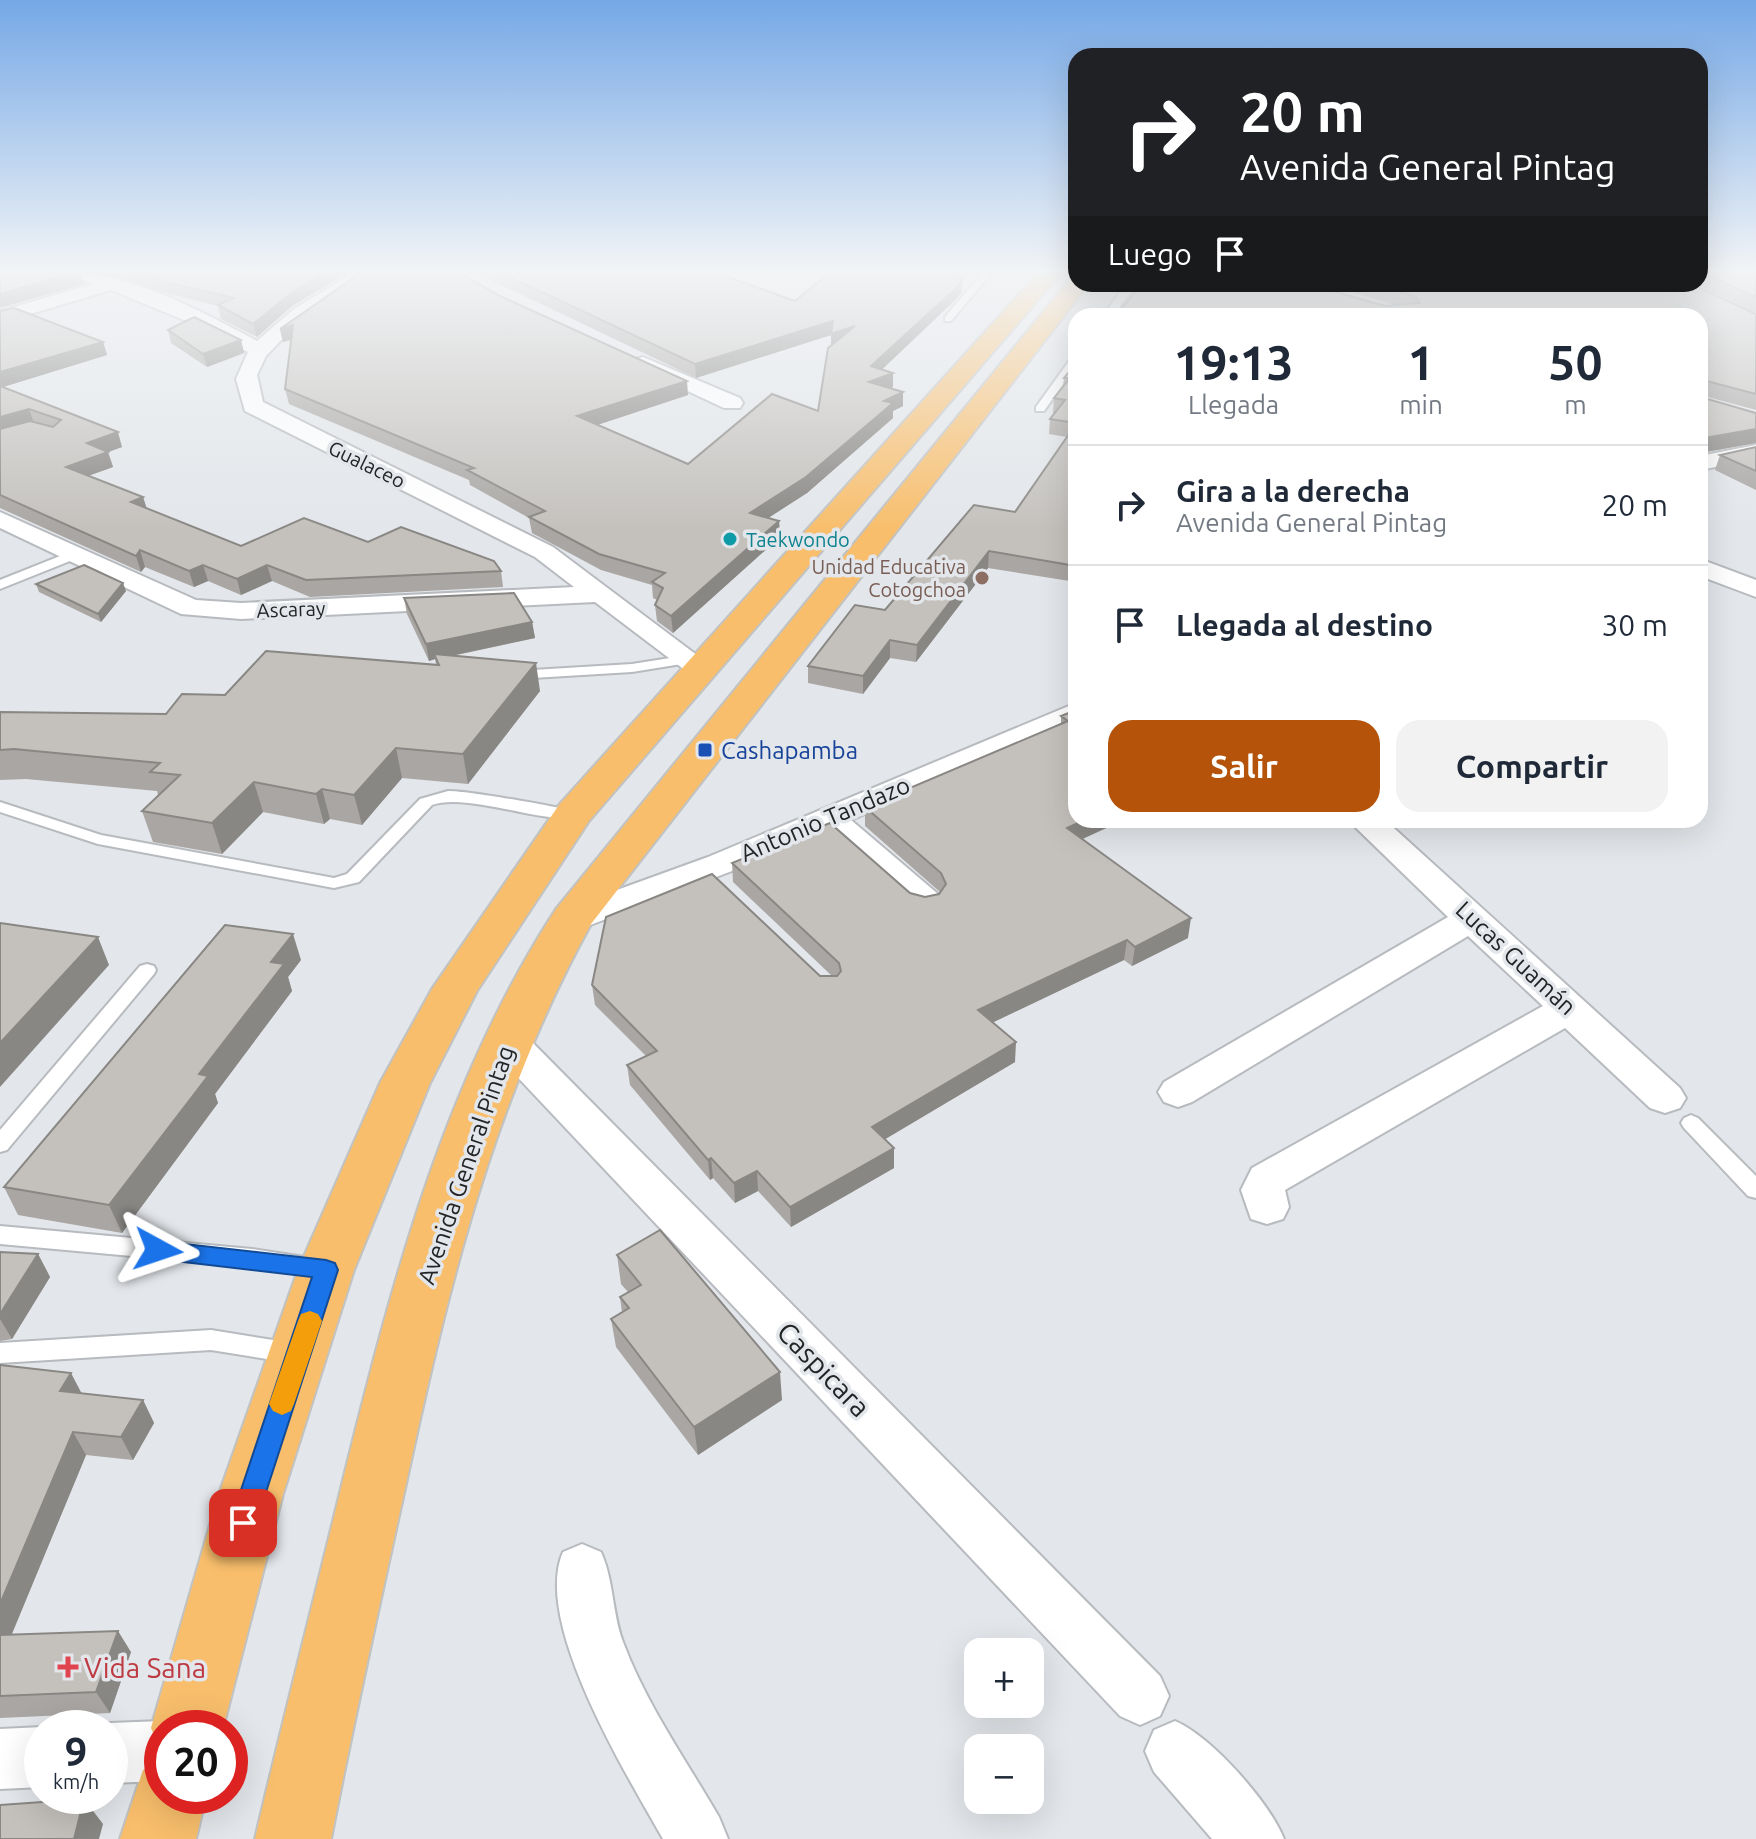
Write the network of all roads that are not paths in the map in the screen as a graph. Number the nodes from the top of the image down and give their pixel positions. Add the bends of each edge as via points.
1 (256, 358) edge
2 (632, 358) edge
3 (973, 358) edge
4 (1019, 358) edge
5 (1068, 370) edge
6 (732, 403) dead end
7 (1040, 409) dead end
8 (1756, 452) edge
9 (1708, 461) edge
10 (5, 527) edge
11 (75, 554) junction
12 (1708, 570) edge
13 (0, 585) edge
14 (1756, 589) edge
15 (601, 594) junction
16 (695, 664) junction
17 (500, 675) edge
18 (1068, 715) edge
19 (0, 807) edge
20 (573, 814) junction
21 (828, 818) junction
22 (1374, 828) edge
23 (925, 902) edge
24 (1474, 917) junction
25 (572, 919) junction
26 (147, 970) dead end
27 (1570, 1008) junction
28 (507, 1041) junction
29 (1178, 1092) dead end
30 (1678, 1110) joint
31 (0, 1144) edge
32 (1756, 1190) edge
33 (1267, 1207) dead end
34 (0, 1235) edge
35 (326, 1270) junction
36 (0, 1353) edge
37 (299, 1354) junction
38 (582, 1570) dead end
39 (1140, 1696) dead end
40 (192, 1710) edge
41 (1175, 1751) dead end
42 (24, 1758) edge
43 (0, 1759) edge
44 (164, 1814) edge
45 (158, 1839) edge
46 (293, 1839) edge
47 (697, 1839) edge
48 (1253, 1839) edge

1 - 15 street, Gualaceo via 246,382 253,406 544,552
2 - 6 street
3 - 16 highway
4 - 25 highway, Avenida General Pintag
5 - 7 lane
8 - 9 street
10 - 11 street, Ascaray
11 - 13 lane
11 - 15 street, Ascaray via 183,605 217,610
12 - 14 street
15 - 16 street, Gualaceo
16 - 17 lane
16 - 20 highway
18 - 21 street, Antonio Tandazo
19 - 20 lane via 98,839 334,883 353,878 439,795
20 - 35 highway via 455,989 405,1083
21 - 23 street
21 - 25 street, Antonio Tandazo via 712,877
22 - 24 street, Lucas Guamán
24 - 27 street, Lucas Guamán
24 - 29 street
25 - 28 highway, Avenida General Pintag
26 - 31 lane
27 - 30 street, Lucas Guamán
27 - 33 street via 1267,1180
28 - 39 street, Caspicara
28 - 46 highway, Avenida General Pintag via 446,1210 401,1365
30 - 32 lane
34 - 35 lane via 252,1258
35 - 37 highway
36 - 37 lane via 211,1340
37 - 40 highway via 251,1494
38 - 47 street via 594,1642 625,1713
41 - 48 street
42 - 43 street
44 - 45 highway

